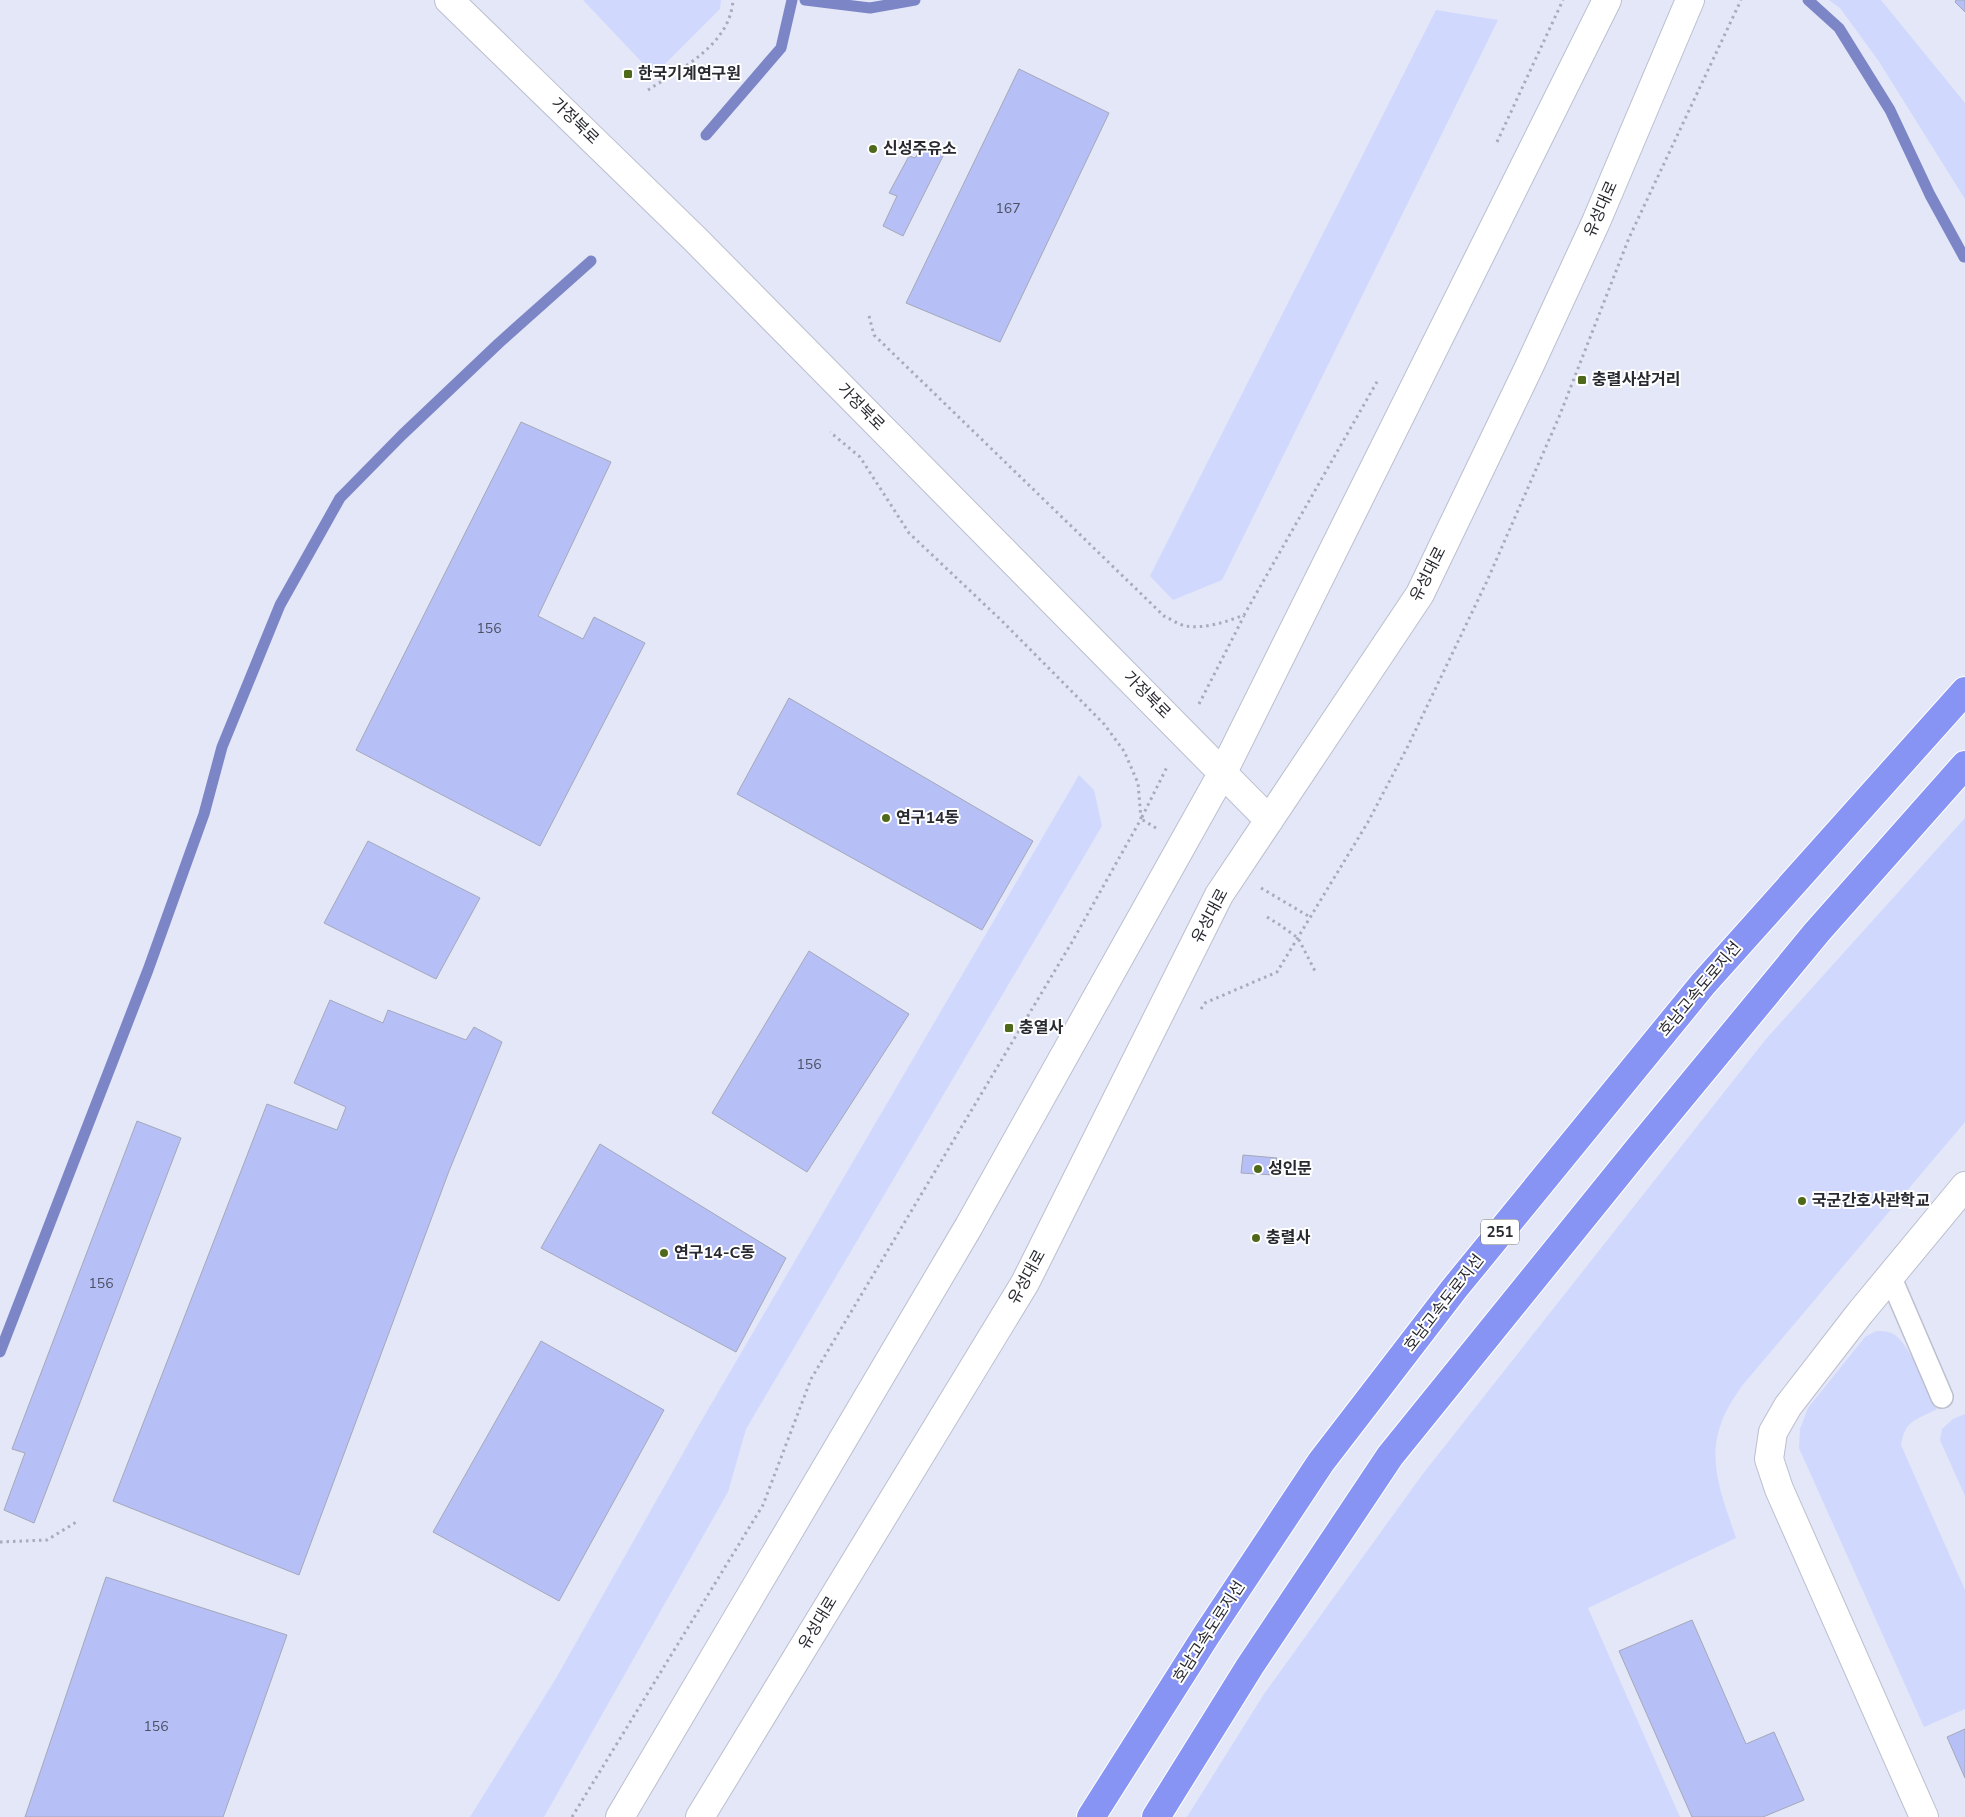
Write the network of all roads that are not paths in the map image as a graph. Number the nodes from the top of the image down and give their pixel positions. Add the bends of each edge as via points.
1 (449, 0) edge
2 (1607, 0) edge
3 (1690, 0) edge
4 (1965, 691) edge
5 (1965, 764) edge
6 (1223, 772) junction
7 (1269, 820) junction
8 (1965, 1186) edge
9 (1890, 1276) junction
10 (1942, 1396) dead end
11 (620, 1817) edge
12 (700, 1817) edge
13 (1091, 1817) edge
14 (1156, 1817) edge
15 (1924, 1817) edge

1 - 6 main road, 가정북로 via 688,233
2 - 6 main road
3 - 7 main road, 유성대로 via 1596,222 1420,594
4 - 13 highway, 호남고속도로지선 / 251 via 1703,984 1448,1297 1321,1462
5 - 14 highway via 1817,932 1390,1456 1250,1666
6 - 7 main road, 가정북로
6 - 11 main road via 969,1226
7 - 12 main road, 유성대로 via 1219,895 1025,1282
8 - 9 main road
9 - 10 lane
9 - 15 main road via 1788,1406 1773,1432 1769,1459 1779,1489

